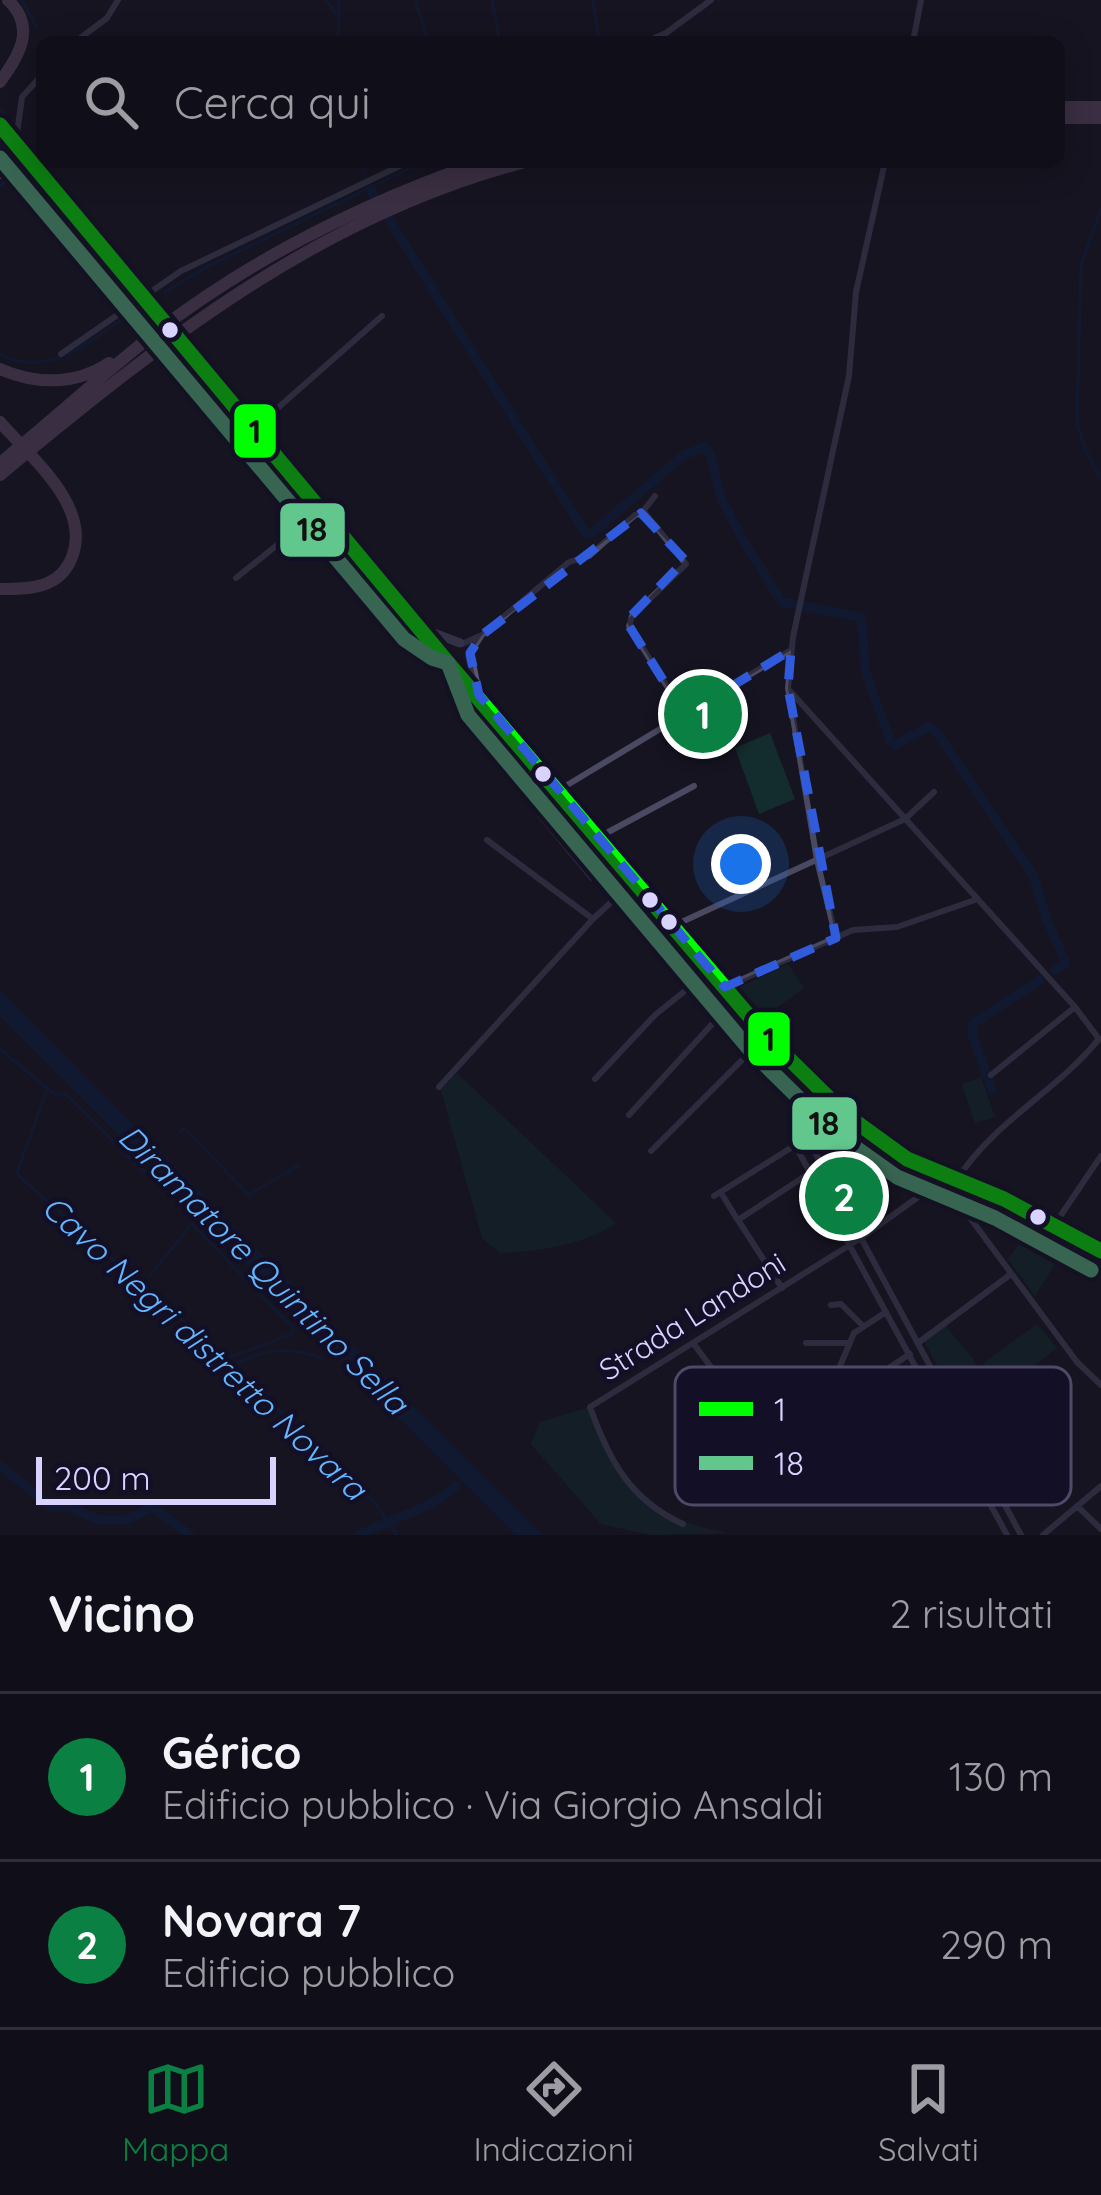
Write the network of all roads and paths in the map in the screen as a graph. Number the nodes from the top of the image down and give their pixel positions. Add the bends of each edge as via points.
1 (8, 0) edge
2 (118, 0) edge
3 (711, 0) edge
4 (921, 0) edge
5 (83, 36) edge
6 (659, 36) edge
7 (914, 36) edge
8 (0, 82) edge
9 (36, 82) edge
10 (1065, 107) edge
11 (1101, 107) edge
12 (1065, 118) edge
13 (1101, 118) edge
14 (0, 125) edge
15 (16, 136) junction
16 (36, 165) edge
17 (38, 168) edge
18 (397, 168) edge
19 (466, 168) edge
20 (505, 168) edge
21 (884, 168) edge
22 (9, 174) edge
23 (57, 195) junction
24 (144, 297) junction
25 (382, 316) dead end
26 (155, 333) junction
27 (62, 354) dead end
28 (0, 369) edge
29 (0, 422) edge
30 (255, 428) junction
31 (0, 464) edge
32 (0, 478) edge
33 (655, 496) dead end
34 (322, 508) junction
35 (643, 513) junction
36 (236, 578) dead end
37 (0, 585) edge
38 (422, 628) junction
39 (482, 635) junction
40 (461, 643) junction
41 (791, 650) junction
42 (470, 654) junction
43 (445, 657) junction
44 (454, 668) junction
45 (788, 688) junction
46 (479, 695) junction
47 (685, 715) junction
48 (694, 787) dead end
49 (561, 793) junction
50 (934, 793) dead end
51 (905, 819) junction
52 (599, 837) junction
53 (488, 840) dead end
54 (818, 860) junction
55 (592, 878) dead end
56 (635, 880) junction
57 (976, 900) junction
58 (592, 919) junction
59 (674, 926) junction
60 (836, 938) junction
61 (711, 970) junction
62 (725, 987) junction
63 (735, 999) junction
64 (1075, 1007) junction
65 (766, 1036) junction
66 (1099, 1039) edge
67 (992, 1075) dead end
68 (595, 1079) dead end
69 (439, 1087) dead end
70 (845, 1114) junction
71 (629, 1115) dead end
72 (795, 1145) junction
73 (811, 1145) dead end
74 (651, 1151) dead end
75 (1101, 1156) edge
76 (822, 1165) junction
77 (811, 1172) junction
78 (956, 1181) junction
79 (738, 1220) junction
80 (1055, 1224) junction
81 (861, 1238) junction
82 (852, 1244) junction
83 (1101, 1251) edge
84 (1011, 1274) junction
85 (782, 1288) junction
86 (831, 1305) dead end
87 (896, 1306) junction
88 (887, 1311) junction
89 (863, 1326) junction
90 (693, 1343) junction
91 (806, 1343) dead end
92 (849, 1343) junction
93 (916, 1344) junction
94 (910, 1354) junction
95 (840, 1366) dead end
96 (711, 1367) edge
97 (888, 1367) edge
98 (917, 1367) edge
99 (929, 1367) edge
100 (1101, 1384) edge
101 (1101, 1486) edge
102 (990, 1505) edge
103 (1005, 1505) edge
104 (1077, 1506) junction
105 (683, 1524) dead end
106 (1101, 1529) edge
107 (1006, 1535) edge
108 (1021, 1535) edge
109 (1042, 1535) edge

1 - 8 highway via 24,35
2 - 5 street
3 - 6 street
4 - 7 street
9 - 15 street via 22,97
10 - 11 highway
12 - 13 highway
14 - 15 main road
15 - 16 main road
17 - 23 main road
18 - 24 street
19 - 26 highway via 312,234
20 - 32 highway via 386,212 253,281 158,346
21 - 41 street
22 - 23 highway
23 - 24 main road
24 - 27 street
24 - 30 main road
25 - 30 street
26 - 28 highway via 80,376 41,381
26 - 31 highway
29 - 37 highway via 73,515 75,550 47,584
30 - 34 main road
33 - 35 street
34 - 36 street
34 - 38 main road
35 - 39 street
35 - 47 street via 686,564 628,623
38 - 40 main road
38 - 43 main road
39 - 40 street
39 - 42 street
40 - 42 main road
40 - 43 main road
41 - 45 street
41 - 47 street
42 - 44 main road
42 - 46 main road
43 - 44 main road
44 - 46 main road
45 - 51 street
45 - 54 street
46 - 49 main road
47 - 49 street
48 - 52 street
49 - 52 main road
49 - 55 street via 540,815
50 - 51 street
51 - 54 street
51 - 57 street
52 - 56 main road
53 - 58 street
54 - 59 street
54 - 60 street
56 - 58 street
56 - 59 main road
57 - 60 street
57 - 64 street
58 - 69 street
59 - 61 main road
60 - 62 street
61 - 62 main road
61 - 68 street
62 - 63 main road
63 - 65 main road
63 - 71 street
64 - 66 street
64 - 67 street
65 - 70 main road
65 - 74 street
66 - 78 street, Strada Landoni
70 - 72 street
70 - 78 main road via 907,1159
72 - 77 street
72 - 79 street via 718,1196
73 - 76 street
75 - 80 street
76 - 77 street
76 - 81 street
77 - 79 street
77 - 82 street
78 - 80 main road
78 - 81 street, Strada Landoni
78 - 84 street via 959,1203
79 - 85 street
80 - 83 main road
81 - 82 street, Strada Landoni
81 - 87 street
82 - 85 street, Strada Landoni
82 - 88 street
84 - 93 street
84 - 100 street
85 - 90 street, Strada Landoni
86 - 89 street via 841,1304
87 - 88 street
87 - 93 street
88 - 89 street
88 - 94 street
89 - 92 street
90 - 96 street
90 - 105 street, Strada Landoni via 590,1407 614,1467 649,1505
91 - 92 street
92 - 95 street
93 - 99 street
94 - 97 street
94 - 98 street
101 - 104 street
102 - 107 street
103 - 108 street
104 - 106 street
104 - 109 street

